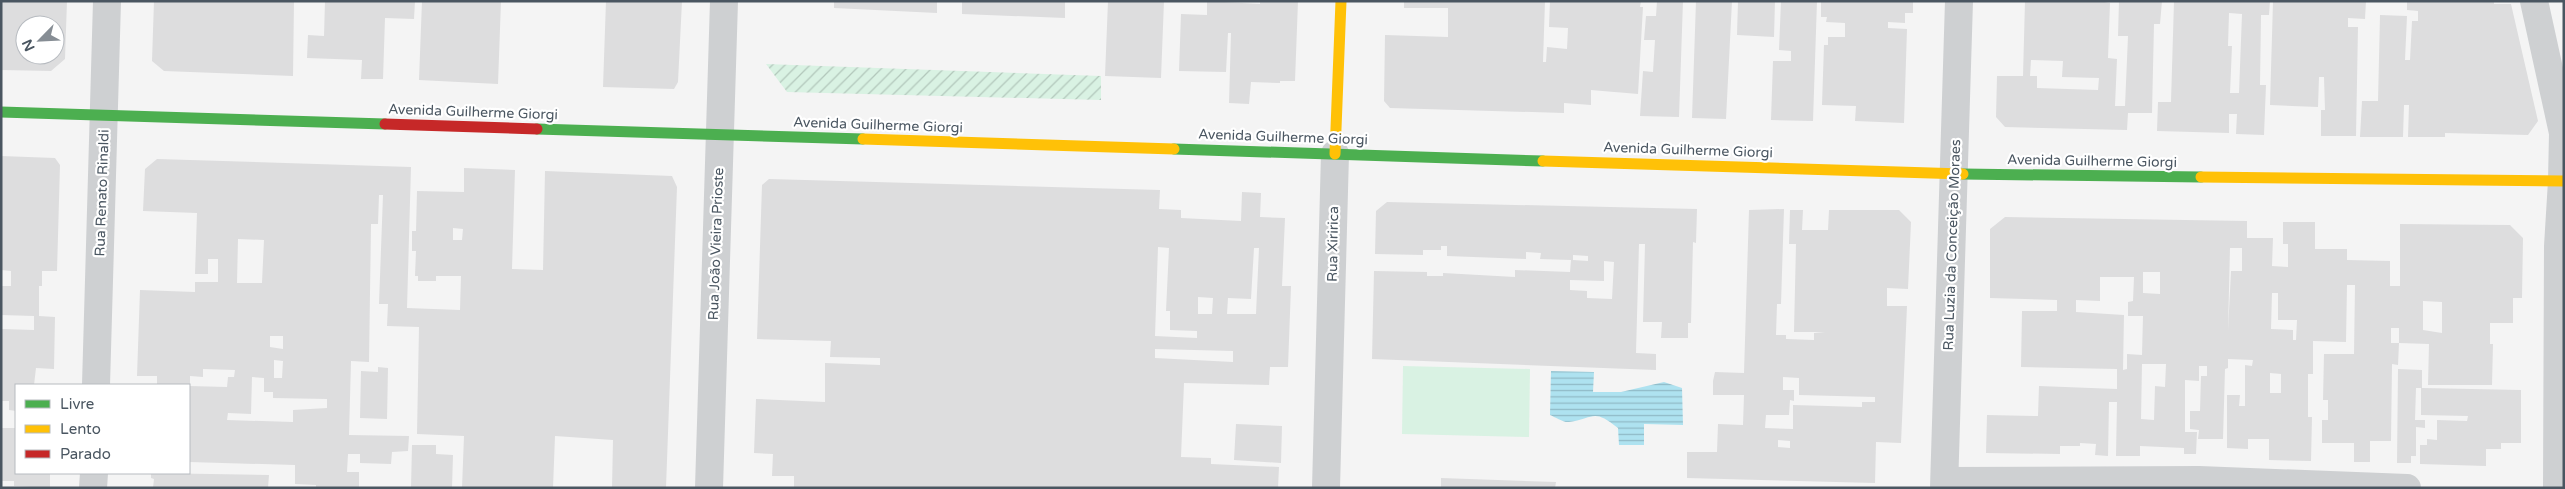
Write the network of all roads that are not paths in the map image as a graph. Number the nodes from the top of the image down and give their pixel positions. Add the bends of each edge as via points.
1 (107, 1) edge
2 (724, 1) edge
3 (1341, 1) edge
4 (1959, 1) edge
5 (2534, 1) edge
6 (1, 112) edge
7 (104, 115) junction
8 (720, 135) junction
9 (1335, 154) junction
10 (1954, 174) junction
11 (2563, 181) edge
12 (96, 384) edge
13 (94, 474) edge
14 (1945, 485) edge
15 (93, 488) edge
16 (709, 488) edge
17 (1326, 488) edge
18 (2407, 488) edge
19 (2556, 488) edge

1 - 7 street, Rua Renato Rinaldi
2 - 8 street, Rua João Vieira Prioste
3 - 9 street, Rua Xiririca
4 - 10 street, Rua Luzia da Conceição Moraes
5 - 11 street via 2563,133
6 - 7 street, Avenida Guilherme Giorgi
7 - 8 street, Avenida Guilherme Giorgi
7 - 12 street, Rua Renato Rinaldi
8 - 9 street, Avenida Guilherme Giorgi
8 - 16 street, Rua João Vieira Prioste
9 - 10 street, Avenida Guilherme Giorgi
9 - 17 street, Rua Xiririca
10 - 11 street, Avenida Guilherme Giorgi
10 - 14 street, Rua Luzia da Conceição Moraes
11 - 19 street via 2558,246
13 - 15 street
14 - 18 street via 2200,480

